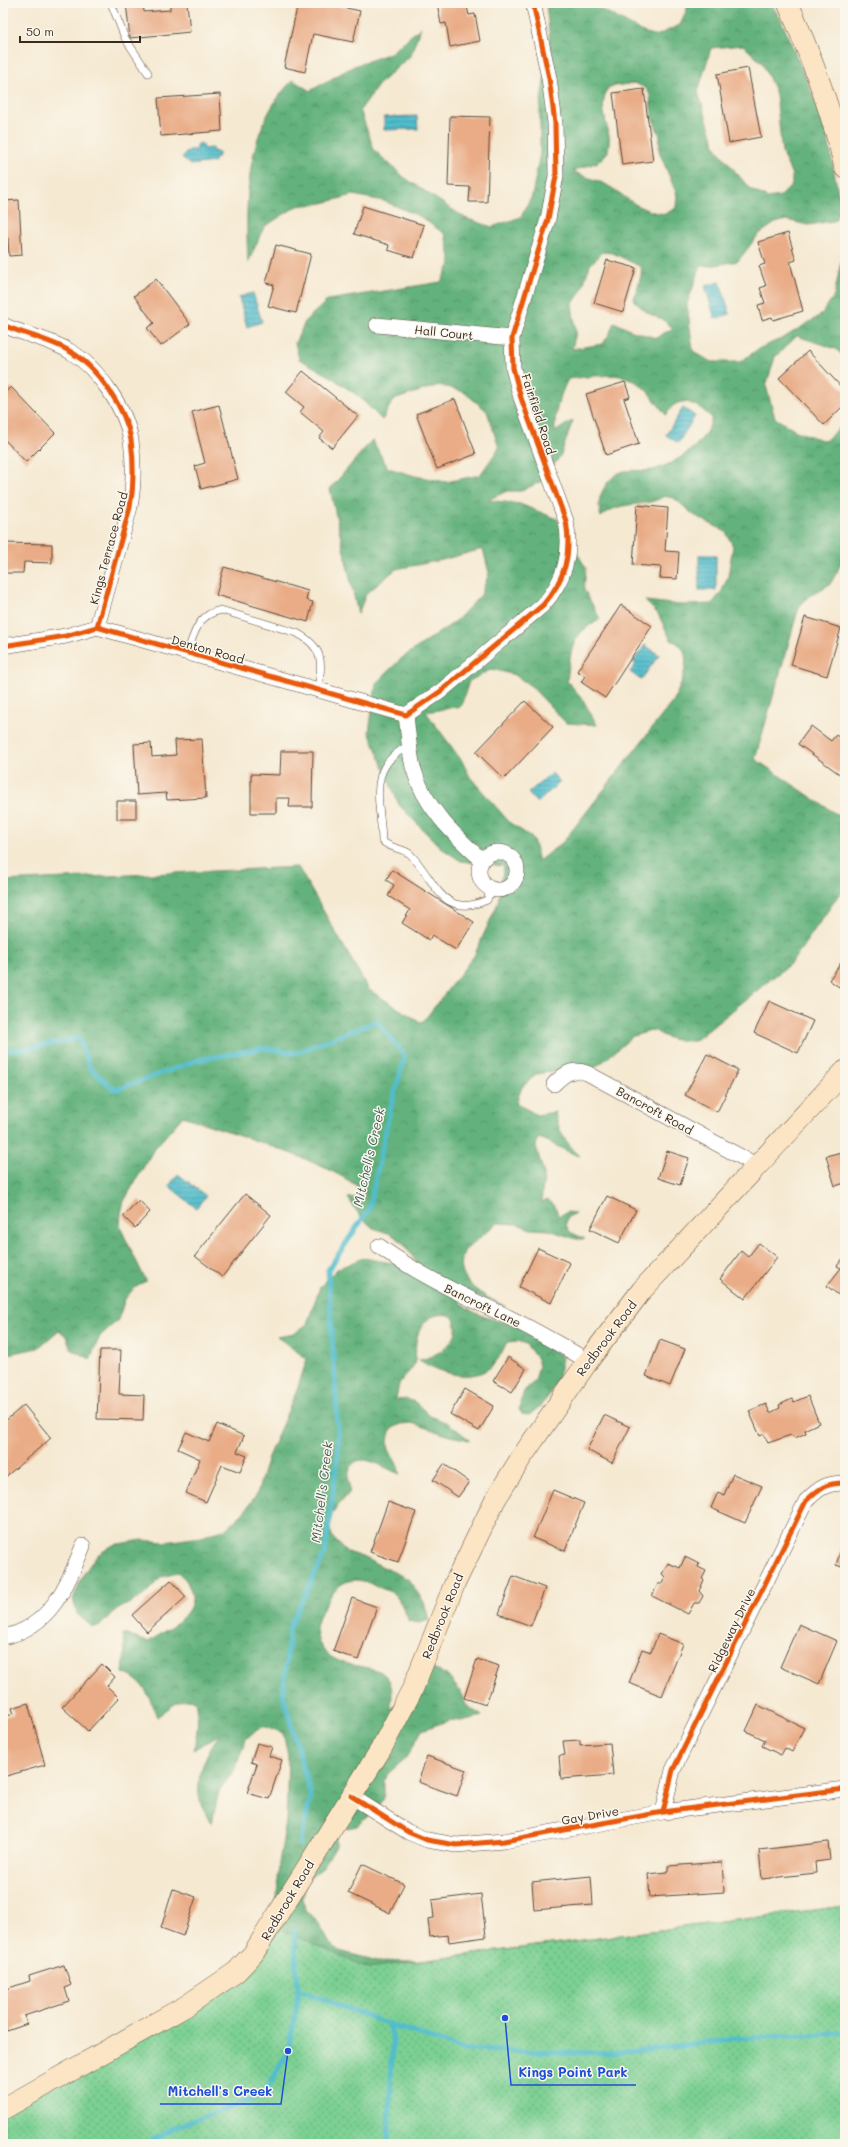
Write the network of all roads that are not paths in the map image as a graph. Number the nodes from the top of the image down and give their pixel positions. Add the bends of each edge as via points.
1 (111, 3) edge
2 (533, 3) edge
3 (788, 5) edge
4 (148, 73) dead end
5 (845, 168) edge
6 (3, 325) edge
7 (377, 325) dead end
8 (512, 338) junction
9 (97, 627) junction
10 (3, 646) edge
11 (187, 653) junction
12 (318, 690) junction
13 (406, 715) junction
14 (410, 745) junction
15 (482, 860) junction
16 (491, 889) junction
17 (845, 1071) edge
18 (554, 1084) dead end
19 (756, 1165) junction
20 (379, 1246) dead end
21 (588, 1360) junction
22 (845, 1483) edge
23 (83, 1546) dead end
24 (3, 1637) edge
25 (845, 1789) edge
26 (351, 1796) junction
27 (663, 1812) junction
28 (3, 2108) edge

1 - 4 lane via 125,38
2 - 8 street, Fairfield Road via 549,78 555,123 556,176 548,219
3 - 5 main road via 832,117
6 - 9 street, Kings Terrace Road via 53,342 86,363 102,381 122,414 131,439 134,486
7 - 8 street, Hall Court
8 - 13 street, Fairfield Road via 513,368 520,398 566,521 569,540 566,567 553,593 542,605 442,690
9 - 10 street via 66,636
9 - 11 street, Denton Road
11 - 12 street, Denton Road
11 - 12 lane via 200,620 210,613 221,610 308,638 316,648 322,665
12 - 13 street, Denton Road
13 - 14 street
14 - 15 street via 413,767 426,799 440,820
14 - 16 lane via 398,751 383,771 378,784 382,841 389,847 409,853 444,900 460,906 475,905 487,900
15 - 16 street via 479,877
15 - 16 street via 500,852 516,863 517,876 514,882 503,890
17 - 19 main road, Redbrook Road
18 - 19 street, Bancroft Road via 563,1074 572,1070 587,1072
19 - 21 main road, Redbrook Road via 642,1290
20 - 21 street, Bancroft Lane via 427,1278 512,1319
21 - 26 main road, Redbrook Road via 521,1458 496,1500 455,1583 413,1688 381,1749
22 - 27 street, Ridgeway Drive via 831,1483 816,1490 806,1501 673,1770
23 - 24 street via 60,1598 50,1612 31,1627
25 - 27 street, Gay Drive
26 - 27 street, Gay Drive via 408,1832 427,1840 456,1845 504,1841
26 - 28 main road, Redbrook Road via 253,1954 236,1972 186,2006

